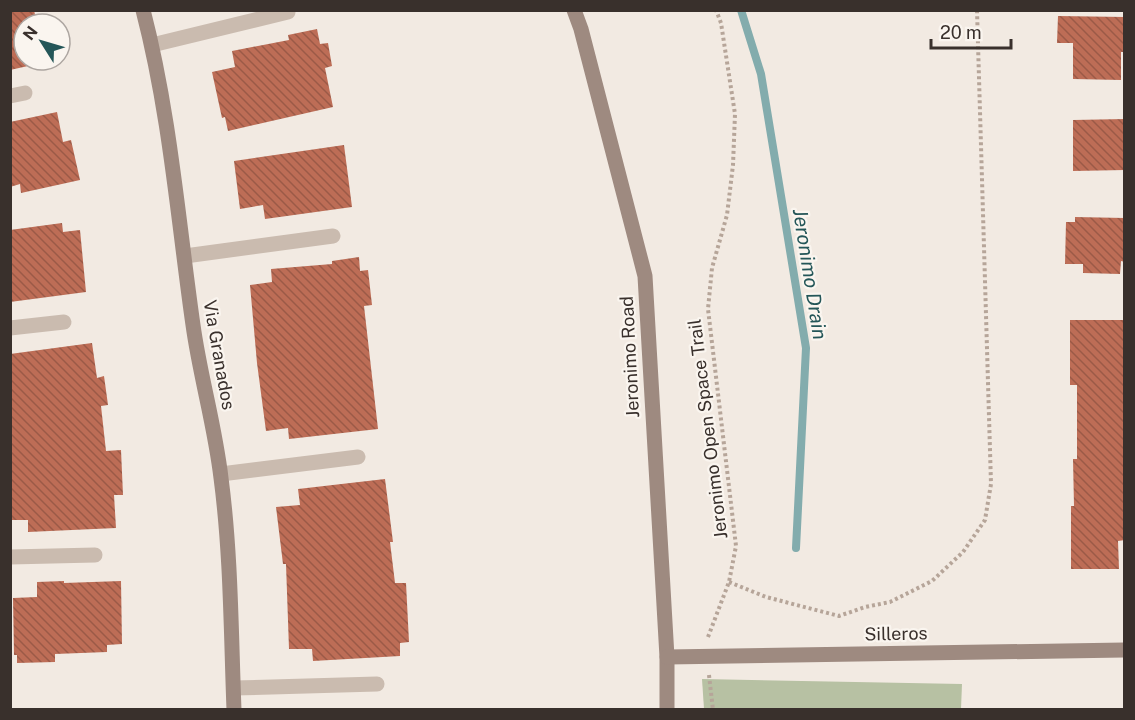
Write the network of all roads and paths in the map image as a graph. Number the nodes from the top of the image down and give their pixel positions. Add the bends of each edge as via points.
1 (143, 10) edge
2 (574, 10) edge
3 (716, 10) edge
4 (977, 10) edge
5 (288, 12) dead end
6 (152, 45) junction
7 (333, 236) dead end
8 (185, 256) junction
9 (64, 322) dead end
10 (10, 328) edge
11 (358, 457) dead end
12 (221, 474) junction
13 (95, 555) dead end
14 (10, 557) edge
15 (1125, 650) edge
16 (667, 657) junction
17 (377, 684) dead end
18 (234, 688) junction
19 (234, 710) edge
20 (667, 710) edge

1 - 6 street, Via Granados
2 - 16 street, Jeronimo Road via 645,276
3 - 4 path, Jeronimo Open Space Trail via 735,114 728,215 712,268 708,309 736,546 729,582 766,597 839,616 890,602 932,581 963,552 985,520 991,484
5 - 6 lane
6 - 8 street, Via Granados via 169,134
7 - 8 lane
8 - 12 street, Via Granados via 193,327
9 - 10 lane
11 - 12 lane
12 - 18 street, Via Granados
13 - 14 lane
15 - 16 street, Silleros
16 - 20 street, Jeronimo Road
17 - 18 lane
18 - 19 street, Via Granados

